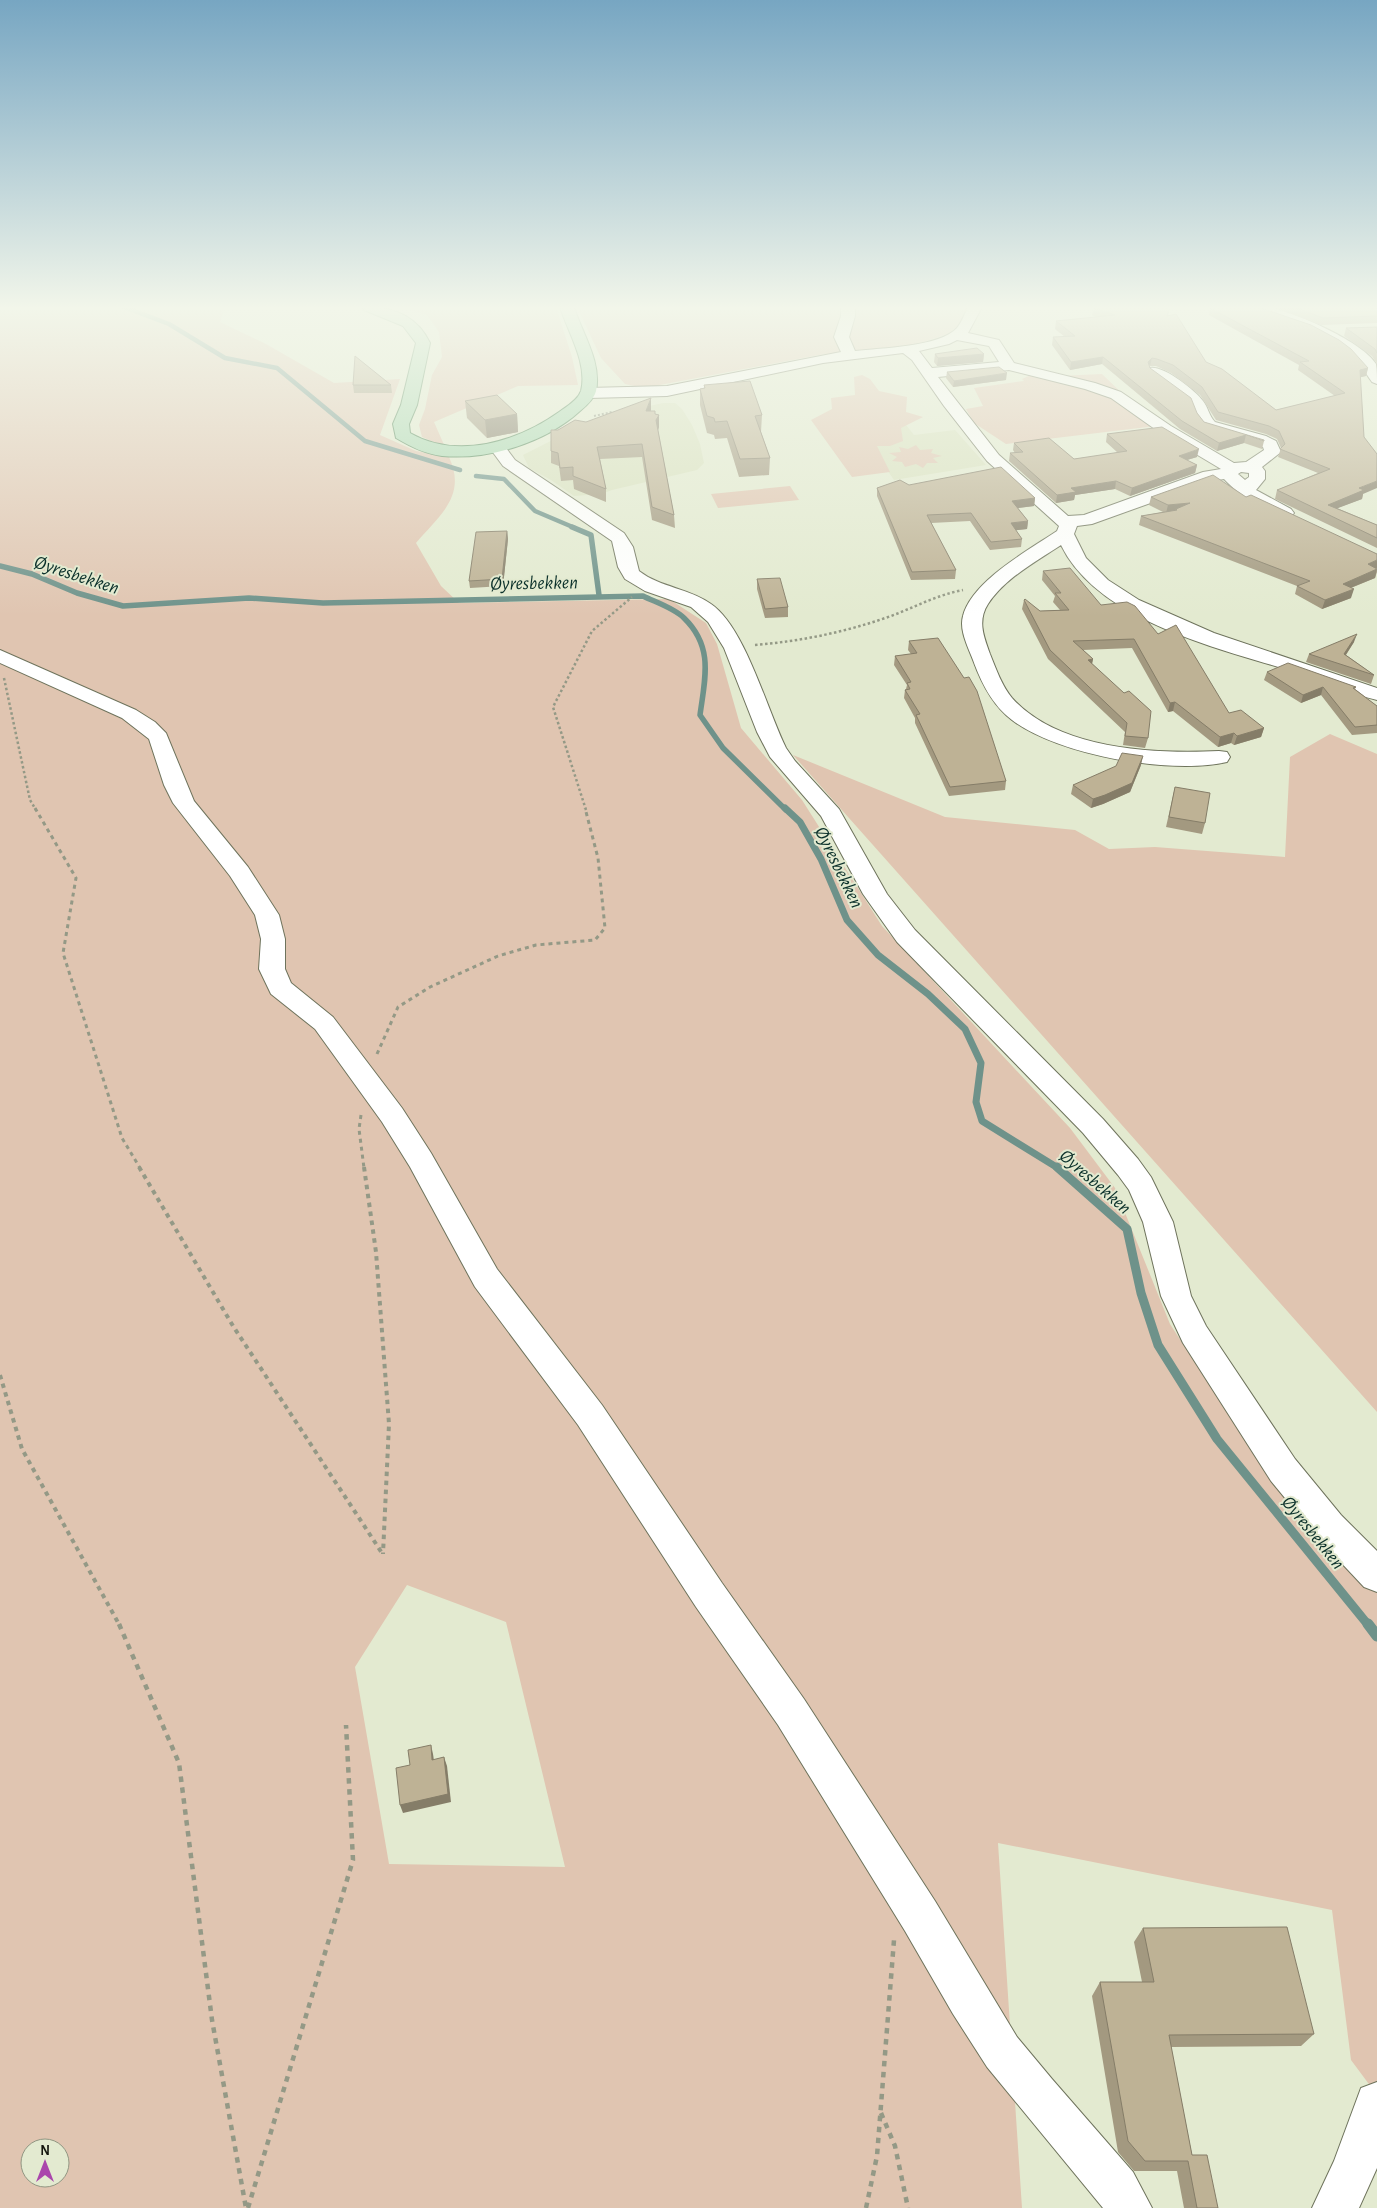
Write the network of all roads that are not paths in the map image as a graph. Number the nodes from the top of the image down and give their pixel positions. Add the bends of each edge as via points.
1 (407, 410) edge
2 (571, 410) edge
3 (956, 410) edge
4 (1137, 410) edge
5 (1200, 410) edge
6 (497, 447) junction
7 (1250, 467) junction
8 (1231, 471) junction
9 (1247, 492) junction
10 (1300, 520) edge
11 (1065, 527) junction
12 (1, 664) edge
13 (1377, 694) edge
14 (1218, 757) dead end
15 (1377, 1575) edge
16 (1377, 2104) edge
17 (1129, 2208) edge
18 (1335, 2208) edge

1 - 6 main road via 401,424 402,435 418,446 441,450
2 - 6 main road via 537,434
3 - 11 street via 993,458
4 - 8 street
5 - 7 street via 1209,426 1270,444 1274,452
6 - 15 street via 509,463 618,537 626,549 628,569 632,575 704,607 715,616 733,646 776,750 830,813 884,907 906,936 1092,1126 1132,1173 1158,1222 1176,1296 1194,1334 1284,1470 1330,1526
7 - 8 street
7 - 9 street via 1259,474
8 - 9 street via 1230,476
8 - 11 street
9 - 10 street
11 - 13 street via 1071,551 1084,568 1118,596 1141,609 1247,651
11 - 14 street via 978,602 970,620 990,681 1006,704 1018,714 1060,736 1112,751 1162,758
12 - 17 street via 128,714 159,737 184,803 240,872 267,915 273,939 272,969 280,988 324,1023 392,1115 422,1161 486,1278 590,1415 709,1596 791,1712 1002,2052 1117,2188
16 - 18 street via 1353,2171

